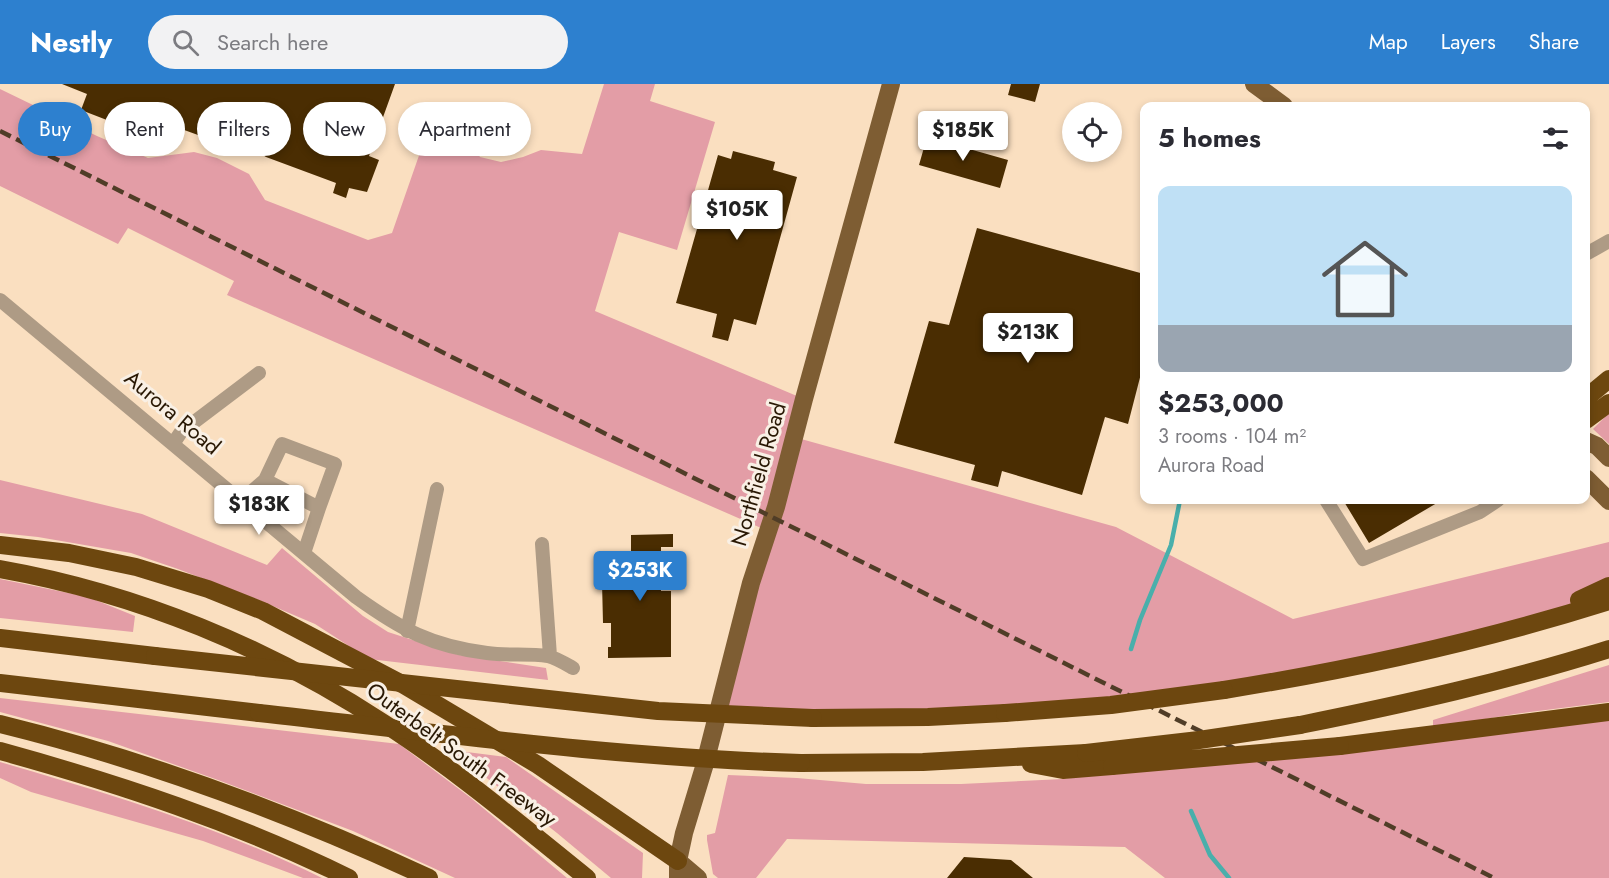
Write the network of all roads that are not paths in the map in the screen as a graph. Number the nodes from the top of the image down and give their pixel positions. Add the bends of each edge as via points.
1 (891, 84) edge
2 (1254, 84) edge
3 (1279, 102) edge
4 (1609, 241) edge
5 (1590, 252) edge
6 (0, 300) edge
7 (259, 373) dead end
8 (1609, 379) edge
9 (1590, 395) edge
10 (1609, 403) edge
11 (1590, 417) edge
12 (1590, 443) edge
13 (173, 444) junction
14 (1609, 458) edge
15 (265, 480) junction
16 (1590, 482) edge
17 (437, 489) dead end
18 (241, 501) junction
19 (1609, 501) edge
20 (1329, 504) edge
21 (1492, 504) edge
22 (320, 508) junction
23 (542, 544) dead end
24 (0, 545) edge
25 (304, 553) junction
26 (0, 569) edge
27 (1609, 586) edge
28 (1609, 601) edge
29 (1520, 627) junction
30 (407, 631) junction
31 (0, 638) edge
32 (1609, 649) edge
33 (550, 656) junction
34 (573, 668) dead end
35 (0, 683) edge
36 (1609, 712) edge
37 (0, 724) edge
38 (0, 752) edge
39 (996, 759) junction
40 (678, 870) edge
41 (349, 878) edge
42 (429, 878) edge
43 (587, 878) edge
44 (698, 878) edge

1 - 40 main road, Northfield Road via 774,513 751,583
2 - 3 main road
4 - 5 street
6 - 13 street, Aurora Road
7 - 13 street via 181,432
8 - 9 highway
10 - 11 highway
12 - 14 main road
13 - 18 street, Aurora Road
15 - 18 street
15 - 22 street
15 - 22 street via 282,444 335,465
16 - 19 main road
17 - 30 street
18 - 25 street, Aurora Road
20 - 21 street via 1363,559
22 - 25 street
23 - 33 street
24 - 40 highway via 69,553 136,567 263,611 404,685 529,759
25 - 30 street, Aurora Road via 357,597
26 - 43 highway, Outerbelt South Freeway via 81,587 163,613 289,668 424,751
27 - 29 highway
28 - 29 highway
29 - 31 highway, bridge via 1368,665 1111,705 1005,713 813,718 658,711
30 - 33 street, Aurora Road via 455,648
32 - 39 highway, bridge via 1452,692 1299,725 1086,753
33 - 34 street, Aurora Road
35 - 39 highway, bridge via 677,757 801,763
36 - 39 highway, bridge via 1340,746 1063,770
37 - 42 highway via 208,787
38 - 41 highway via 189,809 277,843
40 - 44 main road

